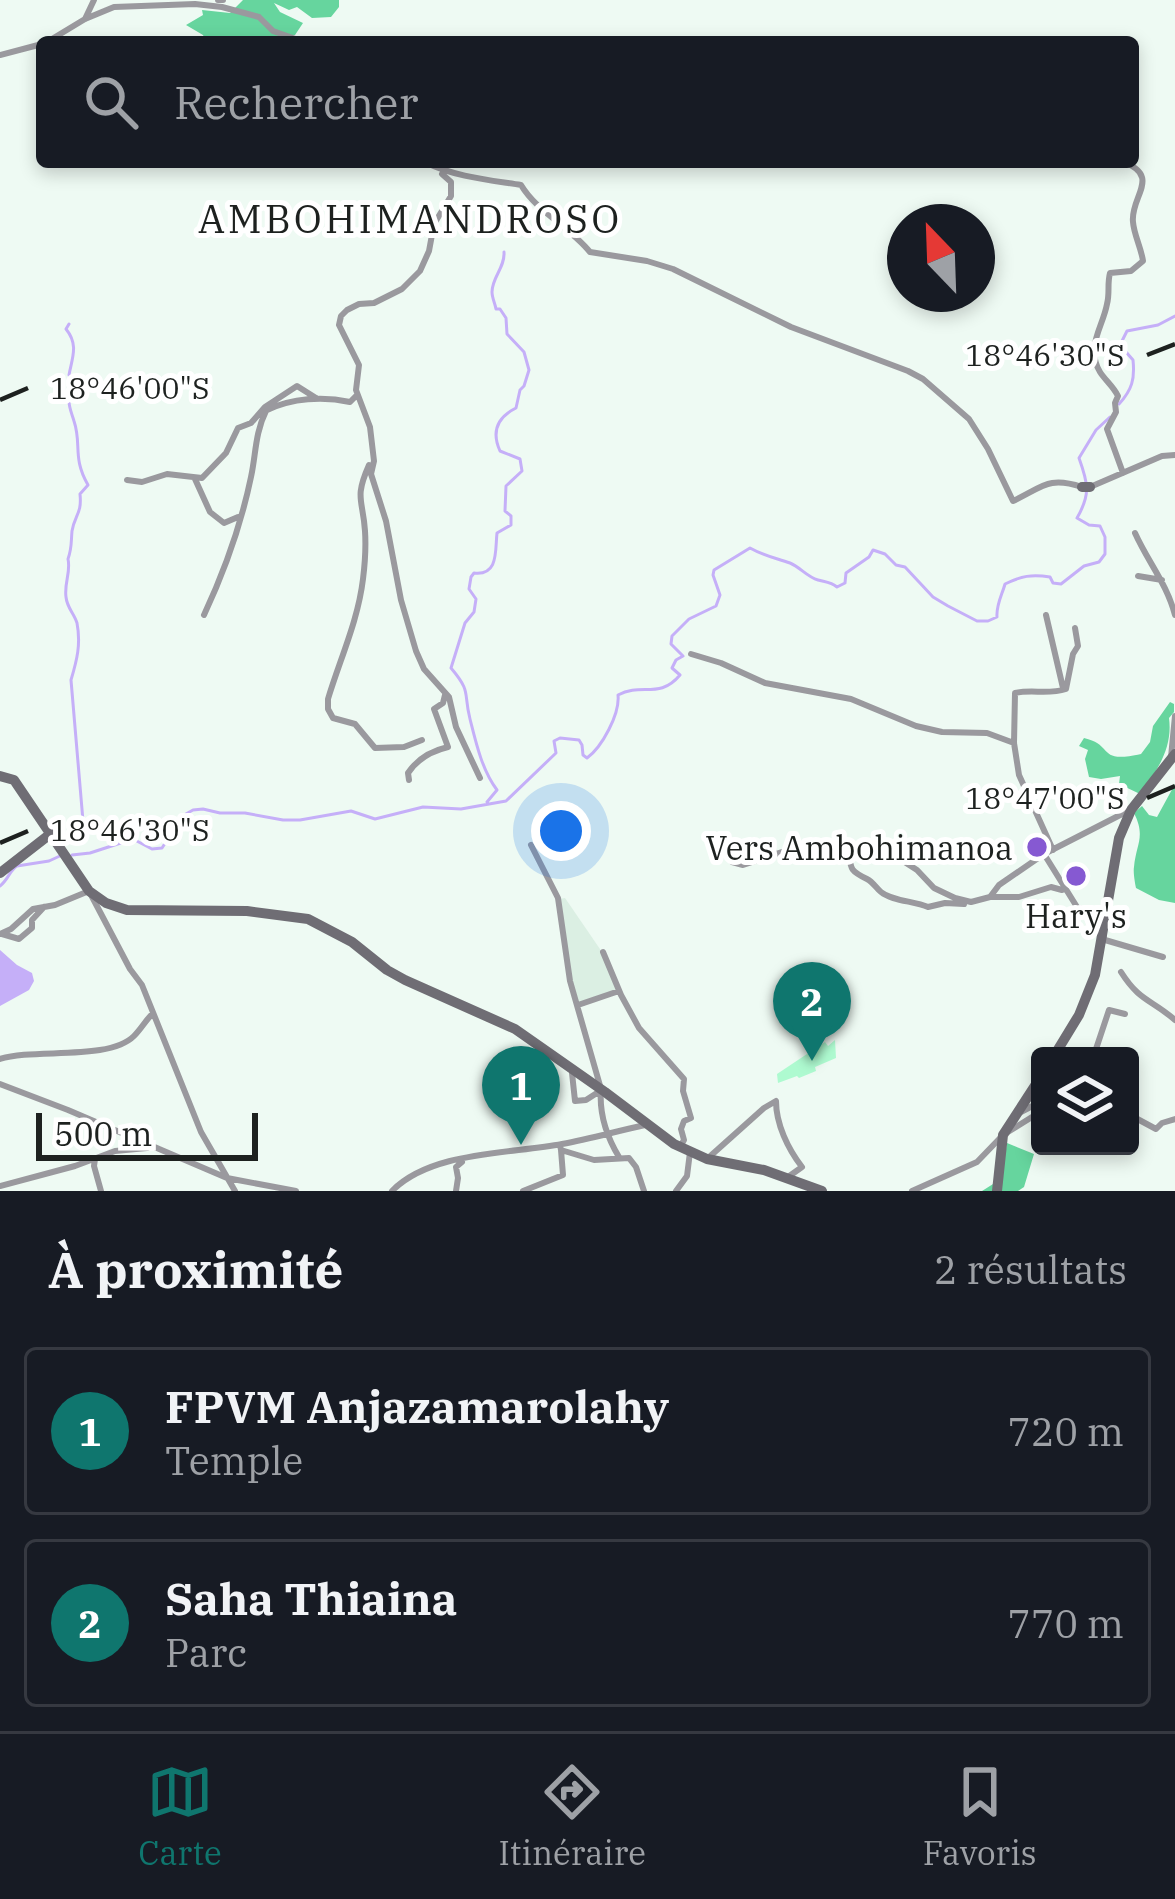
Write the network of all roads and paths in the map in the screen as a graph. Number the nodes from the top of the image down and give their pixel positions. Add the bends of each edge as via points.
1 (94, 0) edge
2 (193, 2) edge
3 (85, 19) junction
4 (57, 36) edge
5 (287, 36) edge
6 (36, 45) edge
7 (0, 55) edge
8 (435, 168) edge
9 (439, 168) edge
10 (1136, 168) edge
11 (357, 392) junction
12 (316, 398) junction
13 (350, 402) junction
14 (364, 411) junction
15 (262, 413) junction
16 (1175, 455) edge
17 (374, 457) junction
18 (1123, 473) junction
19 (194, 478) junction
20 (127, 480) dead end
21 (239, 517) junction
22 (1135, 533) dead end
23 (1138, 576) dead end
24 (1162, 580) junction
25 (204, 615) dead end
26 (1046, 615) dead end
27 (1175, 615) edge
28 (1075, 628) dead end
29 (691, 654) dead end
30 (1062, 691) junction
31 (445, 693) junction
32 (1175, 716) edge
33 (422, 740) dead end
34 (1014, 743) junction
35 (1173, 757) edge
36 (0, 776) edge
37 (480, 778) dead end
38 (409, 780) dead end
39 (1131, 810) junction
40 (48, 833) junction
41 (531, 845) dead end
42 (848, 849) junction
43 (1049, 852) junction
44 (732, 862) dead end
45 (0, 870) edge
46 (89, 891) junction
47 (1069, 894) junction
48 (990, 897) junction
49 (968, 904) dead end
50 (1, 934) edge
51 (1103, 937) junction
52 (603, 952) dead end
53 (1163, 957) dead end
54 (1121, 972) dead end
55 (619, 991) junction
56 (578, 1005) junction
57 (153, 1013) junction
58 (1125, 1014) dead end
59 (1175, 1020) edge
60 (1059, 1047) edge
61 (1097, 1047) edge
62 (0, 1060) edge
63 (571, 1071) dead end
64 (0, 1084) edge
65 (601, 1090) junction
66 (1031, 1092) edge
67 (1031, 1106) edge
68 (1016, 1114) junction
69 (1031, 1118) edge
70 (1175, 1119) edge
71 (1139, 1120) edge
72 (648, 1124) junction
73 (607, 1134) junction
74 (1003, 1135) junction
75 (152, 1148) junction
76 (560, 1148) junction
77 (685, 1149) junction
78 (619, 1157) junction
79 (95, 1159) junction
80 (467, 1159) junction
81 (707, 1159) junction
82 (227, 1178) junction
83 (788, 1179) junction
84 (0, 1186) edge
85 (513, 1190) edge
86 (101, 1191) edge
87 (235, 1191) edge
88 (296, 1191) edge
89 (392, 1191) edge
90 (455, 1191) edge
91 (523, 1191) edge
92 (644, 1191) edge
93 (676, 1191) edge
94 (822, 1191) edge
95 (912, 1191) edge
96 (997, 1191) edge

1 - 3 street
2 - 3 street via 114,7
2 - 5 street via 259,17
3 - 4 street
6 - 7 street
8 - 11 street via 452,188 420,271 339,321 358,358
9 - 18 street via 521,185 590,252 673,268 791,327 923,379 972,422 1013,501 1051,481 1086,487
10 - 18 street via 1143,190 1132,218 1143,261 1110,273 1093,351 1118,396 1107,429
11 - 13 street
11 - 14 street
12 - 13 street
12 - 15 street
12 - 15 street via 297,386
13 - 14 street
14 - 17 street
15 - 19 street
15 - 21 street
16 - 18 street
17 - 31 street via 400,600 424,669
17 - 33 street via 359,506 363,583 328,709 355,724 374,748
19 - 20 street
19 - 21 street via 215,518
21 - 25 street
22 - 24 street
23 - 24 street
24 - 27 street
26 - 30 street
28 - 30 street via 1078,646
29 - 34 street via 765,683 851,699 916,727
30 - 34 street via 1015,693
31 - 37 street
31 - 38 street via 434,709 448,747 415,764
32 - 35 street
34 - 43 street
35 - 39 street
36 - 40 street via 14,780
39 - 43 street
39 - 51 street
40 - 45 street
40 - 46 street
41 - 56 street via 558,898
42 - 44 street via 806,844
42 - 48 street via 903,861 955,898
42 - 49 street via 853,872 886,897 928,908
43 - 47 street
43 - 48 street
46 - 50 street via 33,909
46 - 57 street
46 - 65 street via 127,910 308,919 386,970 515,1029
47 - 48 street via 1051,887
47 - 51 street via 1094,915
51 - 53 street
51 - 60 street via 1086,1001
52 - 55 street
54 - 59 street via 1132,990
55 - 56 street
55 - 77 street via 639,1028 682,1075 691,1118 681,1129
56 - 65 street
57 - 62 street via 118,1044
57 - 82 street
58 - 61 street via 1109,1010
63 - 65 street via 575,1101
64 - 75 street
65 - 72 street
65 - 73 street
66 - 68 street
67 - 68 street
68 - 74 street
69 - 74 street
70 - 71 street via 1156,1129
72 - 73 street
72 - 77 street
73 - 76 street
73 - 78 street
74 - 95 street via 976,1162
74 - 96 street
75 - 79 street
75 - 82 street
76 - 78 street via 594,1160
76 - 80 street
76 - 91 street via 563,1175
77 - 81 street
77 - 93 street via 687,1176
78 - 92 street via 633,1162
79 - 84 street
79 - 86 street
80 - 89 street via 429,1167
80 - 90 street via 456,1167
81 - 83 street
81 - 83 street via 776,1101 802,1168
82 - 87 street
82 - 88 street
83 - 94 street
85 - 91 street

